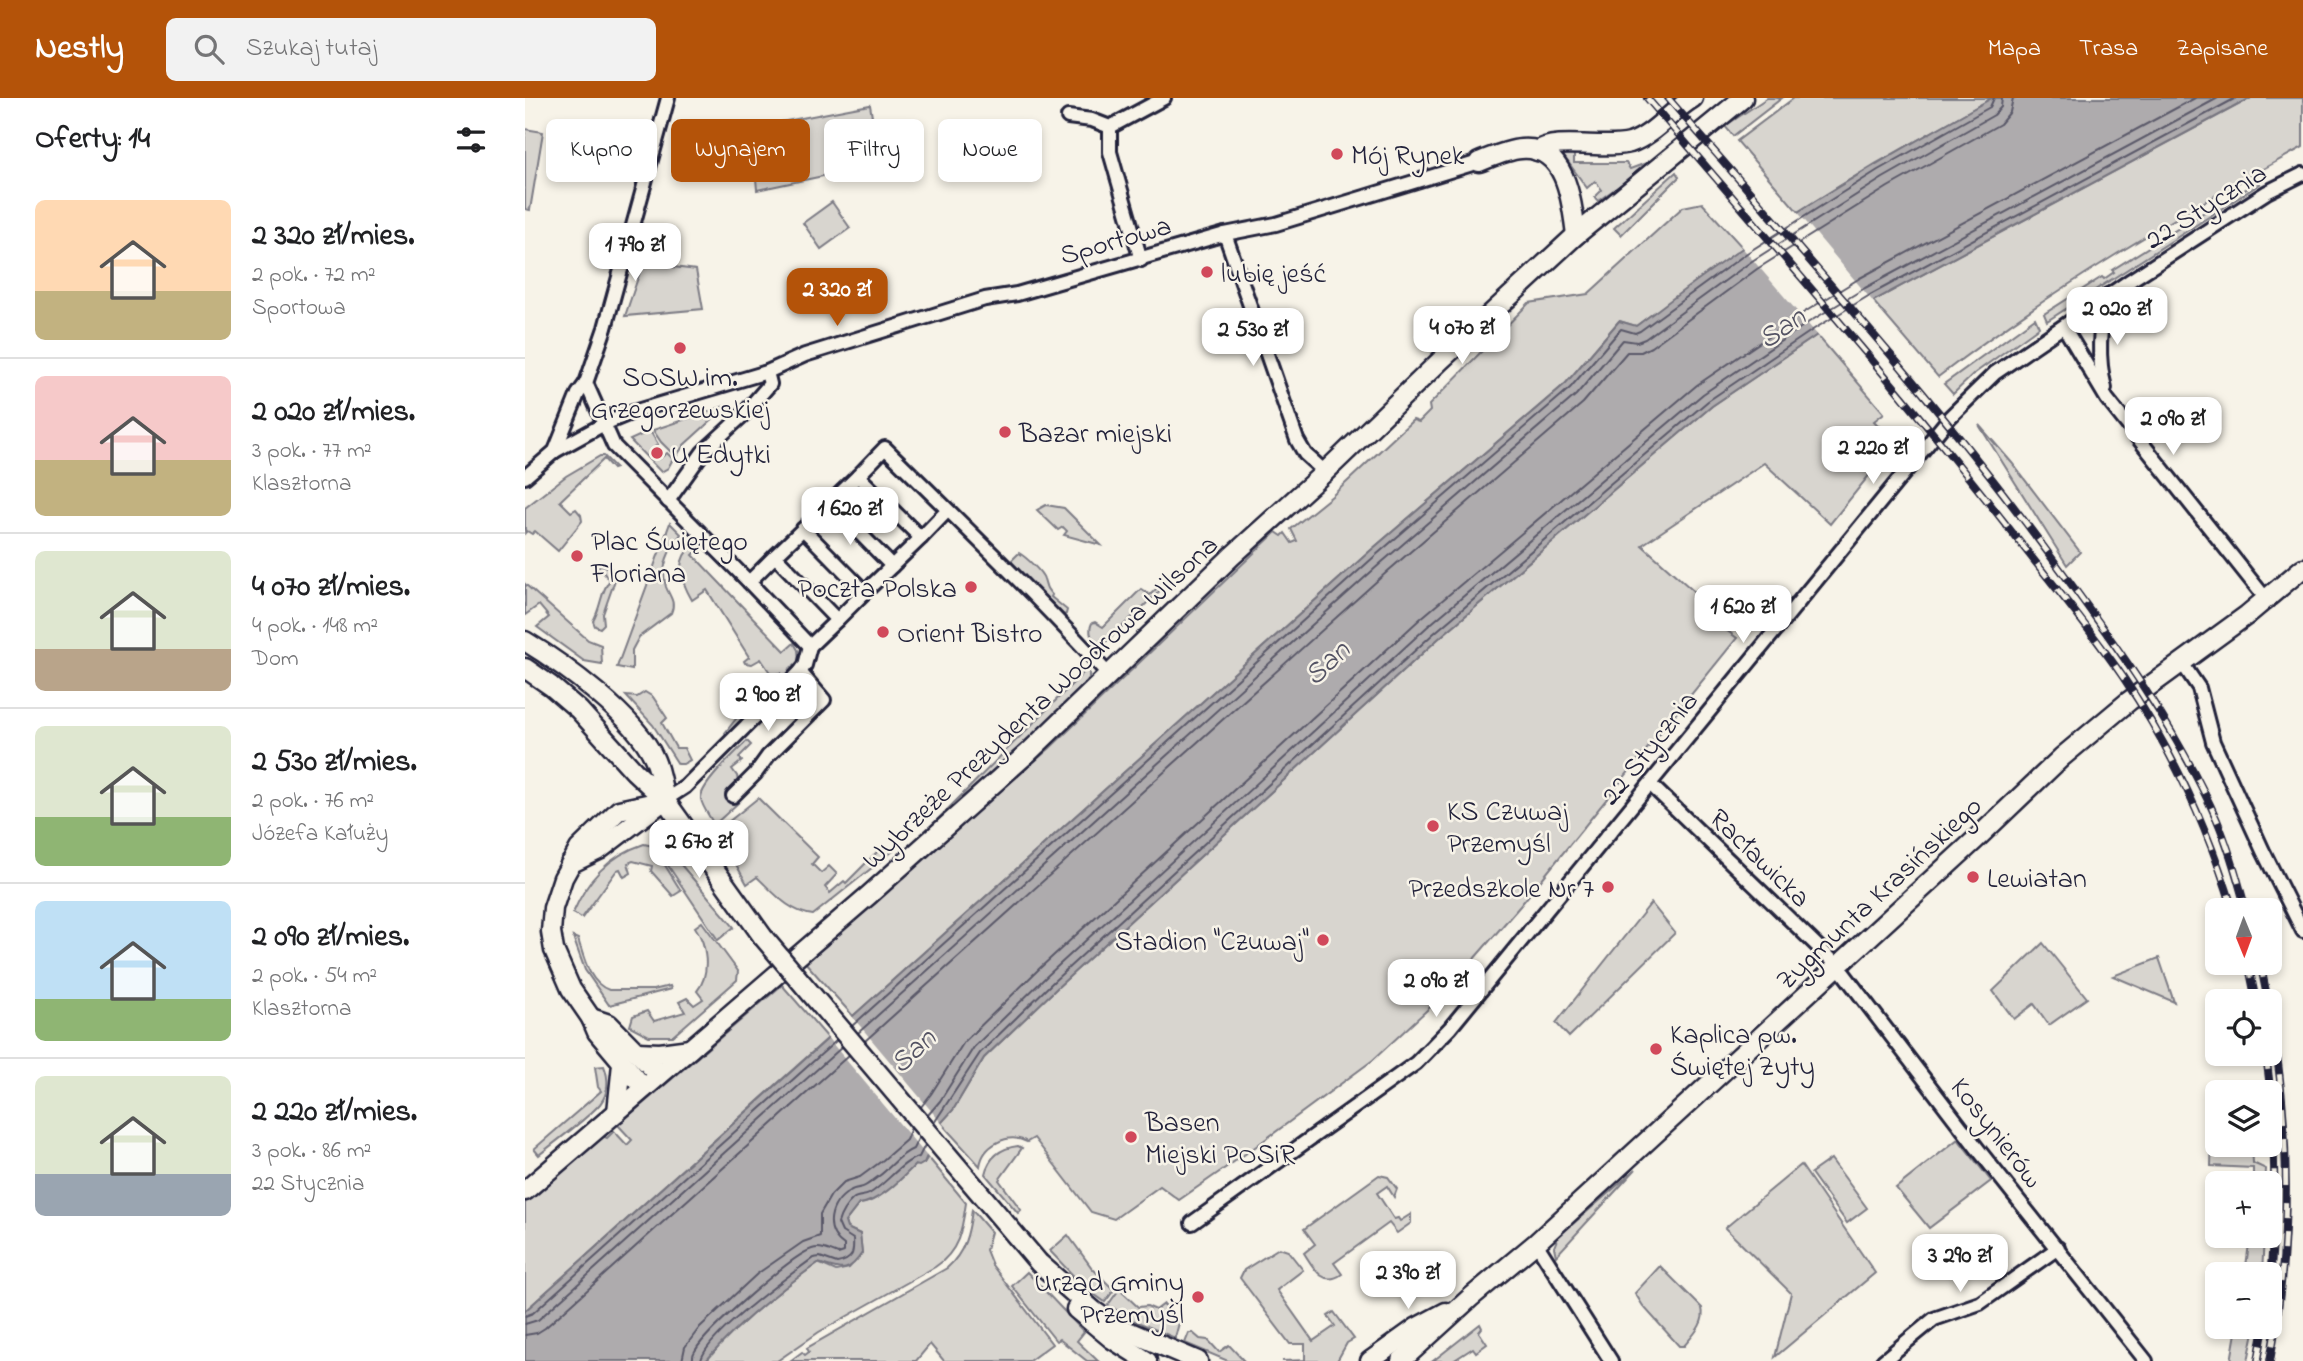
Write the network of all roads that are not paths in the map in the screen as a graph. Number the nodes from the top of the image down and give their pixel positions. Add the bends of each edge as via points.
1 (669, 98) edge
2 (1164, 98) edge
3 (1693, 98) edge
4 (1743, 98) edge
5 (1068, 117) dead end
6 (1109, 127) junction
7 (1537, 151) junction
8 (1479, 162) joint
9 (2303, 174) edge
10 (1225, 234) junction
11 (1576, 235) junction
12 (1141, 260) junction
13 (2108, 295) junction
14 (2064, 327) junction
15 (767, 372) junction
16 (586, 383) junction
17 (2107, 399) junction
18 (604, 424) junction
19 (555, 450) junction
20 (1325, 472) junction
21 (858, 476) junction
22 (525, 477) edge
23 (668, 501) junction
24 (830, 503) junction
25 (948, 510) junction
26 (803, 529) junction
27 (921, 538) junction
28 (775, 556) junction
29 (892, 566) junction
30 (2303, 568) edge
31 (749, 582) junction
32 (865, 592) junction
33 (2266, 599) junction
34 (838, 620) junction
35 (525, 641) edge
36 (810, 646) junction
37 (2182, 663) junction
38 (525, 668) edge
39 (800, 672) junction
40 (1109, 675) junction
41 (1650, 784) junction
42 (733, 796) dead end
43 (665, 800) junction
44 (2303, 930) edge
45 (1838, 966) junction
46 (591, 1018) junction
47 (690, 1049) junction
48 (636, 1052) junction
49 (622, 1064) junction
50 (659, 1075) junction
51 (644, 1088) junction
52 (617, 1112) junction
53 (525, 1192) edge
54 (1192, 1223) dead end
55 (1536, 1243) junction
56 (2058, 1248) junction
57 (1039, 1263) junction
58 (1470, 1298) junction
59 (1147, 1361) edge
60 (1198, 1361) edge
61 (1370, 1361) edge
62 (1401, 1361) edge
63 (1611, 1361) edge
64 (1883, 1361) edge
65 (2146, 1361) edge

1 - 16 street
2 - 6 street
3 - 7 street via 1630,143 1548,145
4 - 11 street
5 - 6 street
6 - 12 street via 1110,152
7 - 8 street via 1515,150
7 - 11 street via 1556,163 1566,180
8 - 10 street, Sportowa via 1276,224
9 - 13 street, 22 Stycznia via 2267,192
10 - 12 street, Sportowa
10 - 20 street via 1297,440
11 - 20 street, Wybrzeże Prezydenta Woodrowa Wilsona
12 - 15 street, Sportowa via 985,299 805,355
13 - 14 street, 22 Stycznia
13 - 17 street via 2100,339
14 - 17 street
14 - 41 street, 22 Stycznia via 1995,373 1949,417
15 - 18 street, Sportowa
15 - 23 street via 770,384 703,452
16 - 18 street
16 - 19 street
17 - 33 street
18 - 19 street, Sportowa
18 - 23 street via 614,446
19 - 22 street
20 - 40 street, Wybrzeże Prezydenta Woodrowa Wilsona
21 - 24 street
21 - 25 street via 885,448
21 - 27 street
23 - 31 street
24 - 26 street
24 - 29 street
25 - 27 street
25 - 40 street
26 - 28 street
26 - 32 street
27 - 29 street
28 - 31 street
28 - 34 street
29 - 32 street
30 - 33 street, Zygmunta Krasińskiego
31 - 36 street
32 - 34 street
33 - 37 street, Zygmunta Krasińskiego
34 - 36 street
35 - 43 street via 604,699 643,740 655,758
36 - 39 street
37 - 44 street via 2199,688 2213,742
37 - 45 street, Zygmunta Krasińskiego via 2062,757
38 - 43 street via 579,710
39 - 42 street via 824,700
39 - 43 street via 685,787
40 - 47 street, Wybrzeże Prezydenta Woodrowa Wilsona via 1020,761
41 - 45 street, Racławicka
41 - 54 street, 22 Stycznia via 1450,1028 1416,1063
43 - 46 street via 619,810 579,849 553,908 551,932 562,972
43 - 57 street, bridge via 764,937
45 - 55 street, Zygmunta Krasińskiego
45 - 56 street, Kosynierów
46 - 48 street via 609,1024
46 - 49 street
47 - 48 street
47 - 50 street, Wybrzeże Prezydenta Woodrowa Wilsona
48 - 50 street
49 - 51 street
49 - 52 street
50 - 51 street, Wybrzeże Prezydenta Woodrowa Wilsona
51 - 52 street, Wybrzeże Prezydenta Woodrowa Wilsona
52 - 53 street, Wybrzeże Prezydenta Woodrowa Wilsona
55 - 58 street, Zygmunta Krasińskiego
55 - 63 street
56 - 64 street via 1980,1303 1934,1319
56 - 65 street, Kosynierów
57 - 59 street via 1079,1313
57 - 60 street via 1116,1326
58 - 61 street, Zygmunta Krasińskiego
58 - 62 street, Zygmunta Krasińskiego

